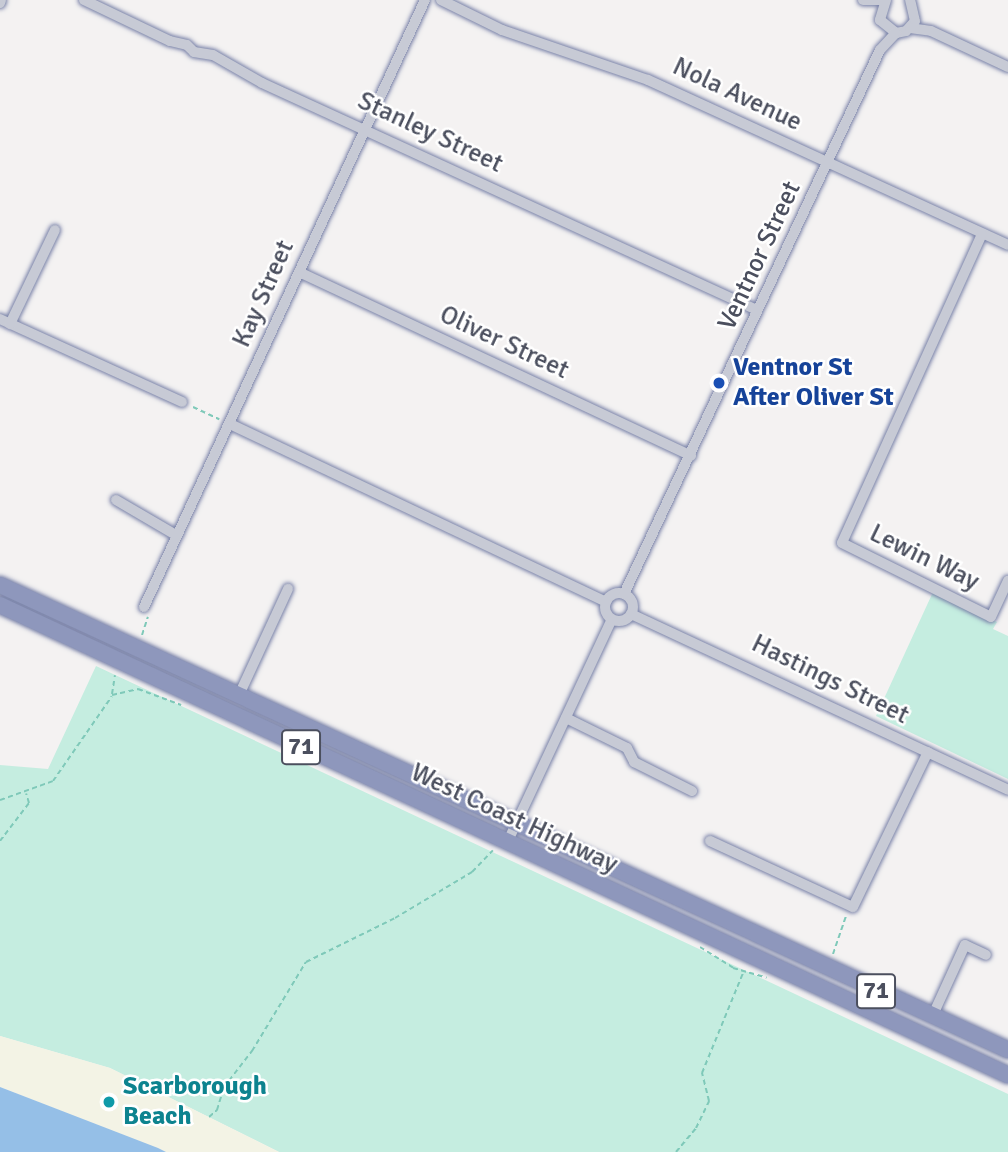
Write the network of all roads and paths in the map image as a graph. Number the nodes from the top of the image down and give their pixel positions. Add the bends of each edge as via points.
1 (84, 0) edge
2 (425, 0) edge
3 (441, 0) edge
4 (862, 0) edge
5 (885, 0) edge
6 (912, 1) edge
7 (916, 16) junction
8 (881, 20) junction
9 (910, 28) junction
10 (931, 32) junction
11 (896, 33) junction
12 (880, 50) junction
13 (1008, 67) edge
14 (365, 127) junction
15 (830, 162) junction
16 (55, 230) dead end
17 (982, 234) junction
18 (1008, 246) edge
19 (299, 272) junction
20 (758, 310) junction
21 (5, 321) edge
22 (182, 402) joint
23 (230, 424) junction
24 (691, 456) junction
25 (116, 500) dead end
26 (176, 535) junction
27 (1008, 581) edge
28 (0, 585) edge
29 (288, 589) dead end
30 (624, 594) junction
31 (606, 602) junction
32 (0, 605) edge
33 (144, 607) dead end
34 (631, 614) junction
35 (612, 620) junction
36 (183, 669) junction
37 (173, 687) junction
38 (239, 695) junction
39 (182, 705) dead end
40 (566, 718) junction
41 (928, 752) junction
42 (692, 790) dead end
43 (1008, 790) edge
44 (26, 793) junction
45 (0, 800) edge
46 (517, 823) junction
47 (0, 841) edge
48 (710, 841) dead end
49 (481, 844) dead end
50 (500, 846) junction
51 (851, 906) junction
52 (745, 930) junction
53 (691, 942) dead end
54 (832, 956) dead end
55 (986, 956) dead end
56 (757, 958) junction
57 (744, 972) junction
58 (772, 980) dead end
59 (932, 1017) junction
60 (1008, 1050) edge
61 (1008, 1075) edge
62 (209, 1117) dead end
63 (676, 1152) edge

1 - 14 street, Stanley Street
2 - 14 street, Kay Street
3 - 15 street, Nola Avenue via 502,30 648,80
4 - 5 street
4 - 8 street
5 - 8 street, Ventnor Street
6 - 7 street
7 - 9 street
7 - 10 street
8 - 11 street
8 - 12 street, Ventnor Street
9 - 10 street
9 - 11 street, Ventnor Street
10 - 13 street
11 - 12 street, Ventnor Street
12 - 15 street, Ventnor Street
14 - 19 street, Kay Street
14 - 20 street, Stanley Street
15 - 17 street, Nola Avenue
15 - 20 street, Ventnor Street
16 - 21 street
17 - 18 street, Nola Avenue
17 - 27 street, Lewin Way via 842,544 992,617
19 - 23 street, Kay Street
19 - 24 street, Oliver Street
20 - 24 street, Ventnor Street
21 - 22 street
22 - 23 path
23 - 26 street, Kay Street
23 - 31 street
24 - 30 street, Ventnor Street
25 - 26 street
26 - 33 street, Kay Street
28 - 36 highway, West Coast Highway / 71
29 - 38 street
30 - 31 street via 613,594
30 - 34 street via 632,604
31 - 35 street
32 - 37 highway, West Coast Highway / 71
34 - 35 street via 622,621
34 - 41 street, Hastings Street
35 - 40 street
36 - 37 highway
36 - 38 highway, West Coast Highway / 71
37 - 50 highway, West Coast Highway / 71
38 - 46 highway, West Coast Highway / 71
39 - 44 path via 138,689 112,695 66,768
40 - 42 street via 627,748 634,762
40 - 46 street
41 - 43 street, Hastings Street
41 - 51 street
44 - 45 path
44 - 47 path via 29,803
46 - 50 street
46 - 52 highway, West Coast Highway / 71
48 - 51 street
49 - 50 path
50 - 56 highway, West Coast Highway / 71
50 - 62 path via 472,872 439,892 306,962 252,1051 223,1087 217,1110
51 - 54 path
52 - 56 highway via 761,947
52 - 59 highway, West Coast Highway / 71
53 - 57 path
55 - 59 street via 965,945
56 - 61 highway, West Coast Highway / 71
57 - 58 path
57 - 63 path via 702,1073 709,1101 696,1128
59 - 60 highway, West Coast Highway / 71

